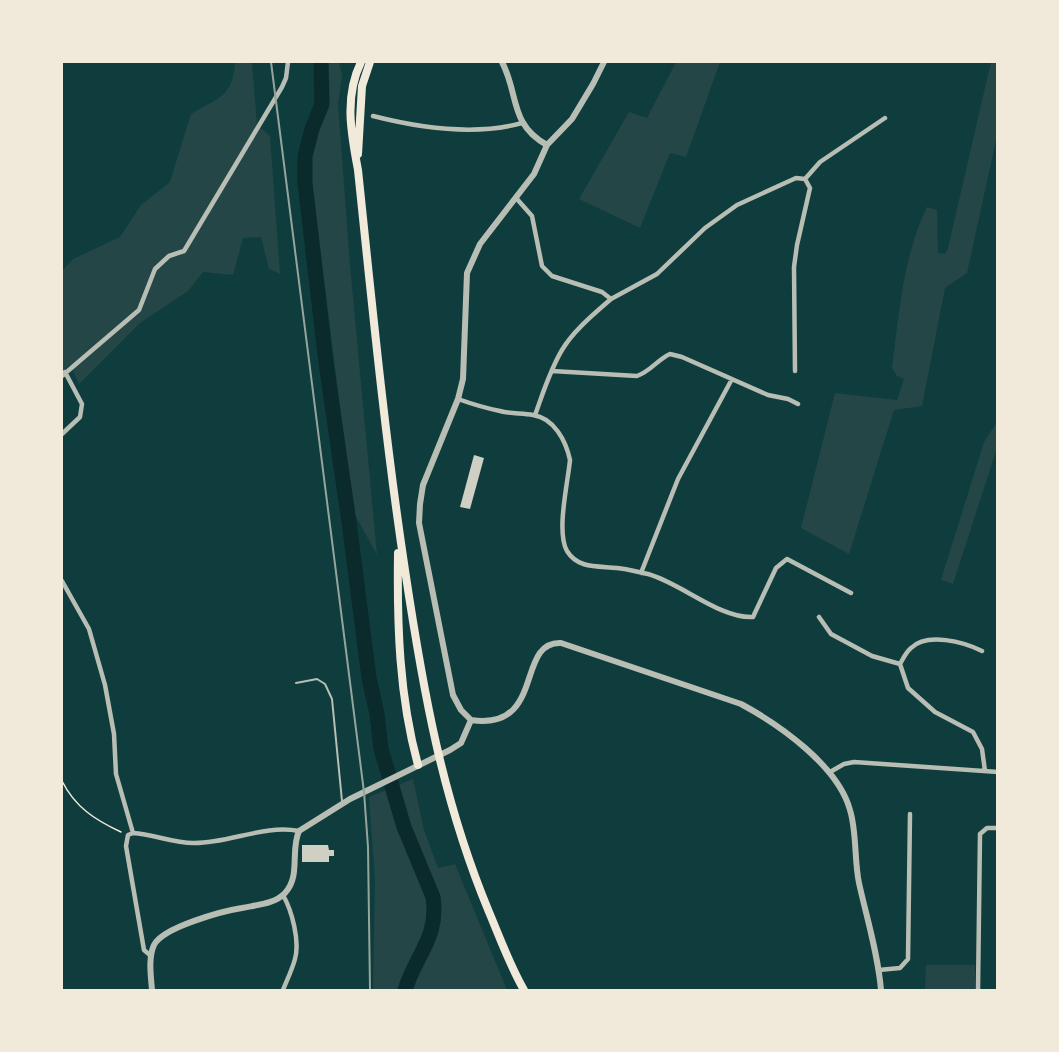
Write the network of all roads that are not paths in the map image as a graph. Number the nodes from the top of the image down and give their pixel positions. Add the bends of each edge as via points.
1 (288, 62) edge
2 (361, 62) edge
3 (370, 62) edge
4 (502, 62) edge
5 (603, 62) edge
6 (373, 116) dead end
7 (885, 118) dead end
8 (522, 123) junction
9 (547, 145) junction
10 (358, 170) junction
11 (805, 179) junction
12 (517, 199) junction
13 (611, 299) junction
14 (552, 371) junction
15 (795, 371) dead end
16 (63, 374) edge
17 (732, 379) junction
18 (458, 399) junction
19 (798, 404) dead end
20 (535, 415) junction
21 (62, 434) edge
22 (399, 530) junction
23 (641, 573) junction
24 (62, 580) edge
25 (851, 593) dead end
26 (819, 617) dead end
27 (982, 651) dead end
28 (900, 664) junction
29 (296, 684) dead end
30 (471, 720) junction
31 (415, 767) junction
32 (985, 771) junction
33 (830, 772) junction
34 (998, 772) edge
35 (342, 804) junction
36 (910, 814) dead end
37 (998, 828) edge
38 (299, 831) junction
39 (131, 834) junction
40 (283, 895) junction
41 (151, 956) junction
42 (879, 970) junction
43 (152, 990) edge
44 (283, 990) edge
45 (524, 990) edge
46 (881, 990) edge
47 (978, 990) edge

1 - 16 street via 282,87 184,251 169,256 155,269 139,310
2 - 10 main road via 349,102
3 - 10 main road via 362,86
4 - 8 street
5 - 9 street via 572,119
6 - 8 street via 439,128 481,129
7 - 11 street via 820,162
8 - 9 street
9 - 12 street
10 - 22 main road
11 - 13 street via 796,178 737,205 705,228 657,274
11 - 15 street via 810,188 794,267
12 - 13 street via 532,216 542,266 552,276 602,292
12 - 18 street via 480,244 467,273 463,379
13 - 14 street via 574,334
14 - 17 street via 637,376 670,354
14 - 20 street
16 - 21 street via 82,404 80,417
17 - 19 street
17 - 23 street via 678,479
18 - 20 street via 502,412
18 - 30 street via 423,484 419,523 453,695
20 - 23 street via 560,433 568,450 562,537 567,551 586,566
22 - 31 main road via 402,686
22 - 45 main road via 435,746 459,835
23 - 25 street via 744,617 753,617 776,568 787,559
24 - 39 street via 89,629 105,685 116,774
26 - 28 street via 831,634 872,656
27 - 28 street via 967,643 927,639 911,648
28 - 32 street via 908,688 934,712 973,732 982,749
29 - 35 lane via 317,679 325,684 332,699
30 - 31 street via 460,743
30 - 33 street via 497,721 513,712 539,653 545,646 561,643 741,704 761,715
31 - 35 street
32 - 33 street via 854,762
32 - 34 street
33 - 42 street via 841,786 851,811 859,883
35 - 38 street
36 - 42 street via 908,960 900,968
37 - 47 street via 987,828 980,834
38 - 39 street via 284,828 192,843
38 - 40 street via 291,886
39 - 41 street via 126,846 134,899 144,950
40 - 41 street via 165,934 155,944
40 - 44 street via 292,914 297,945
41 - 43 street
42 - 46 street

